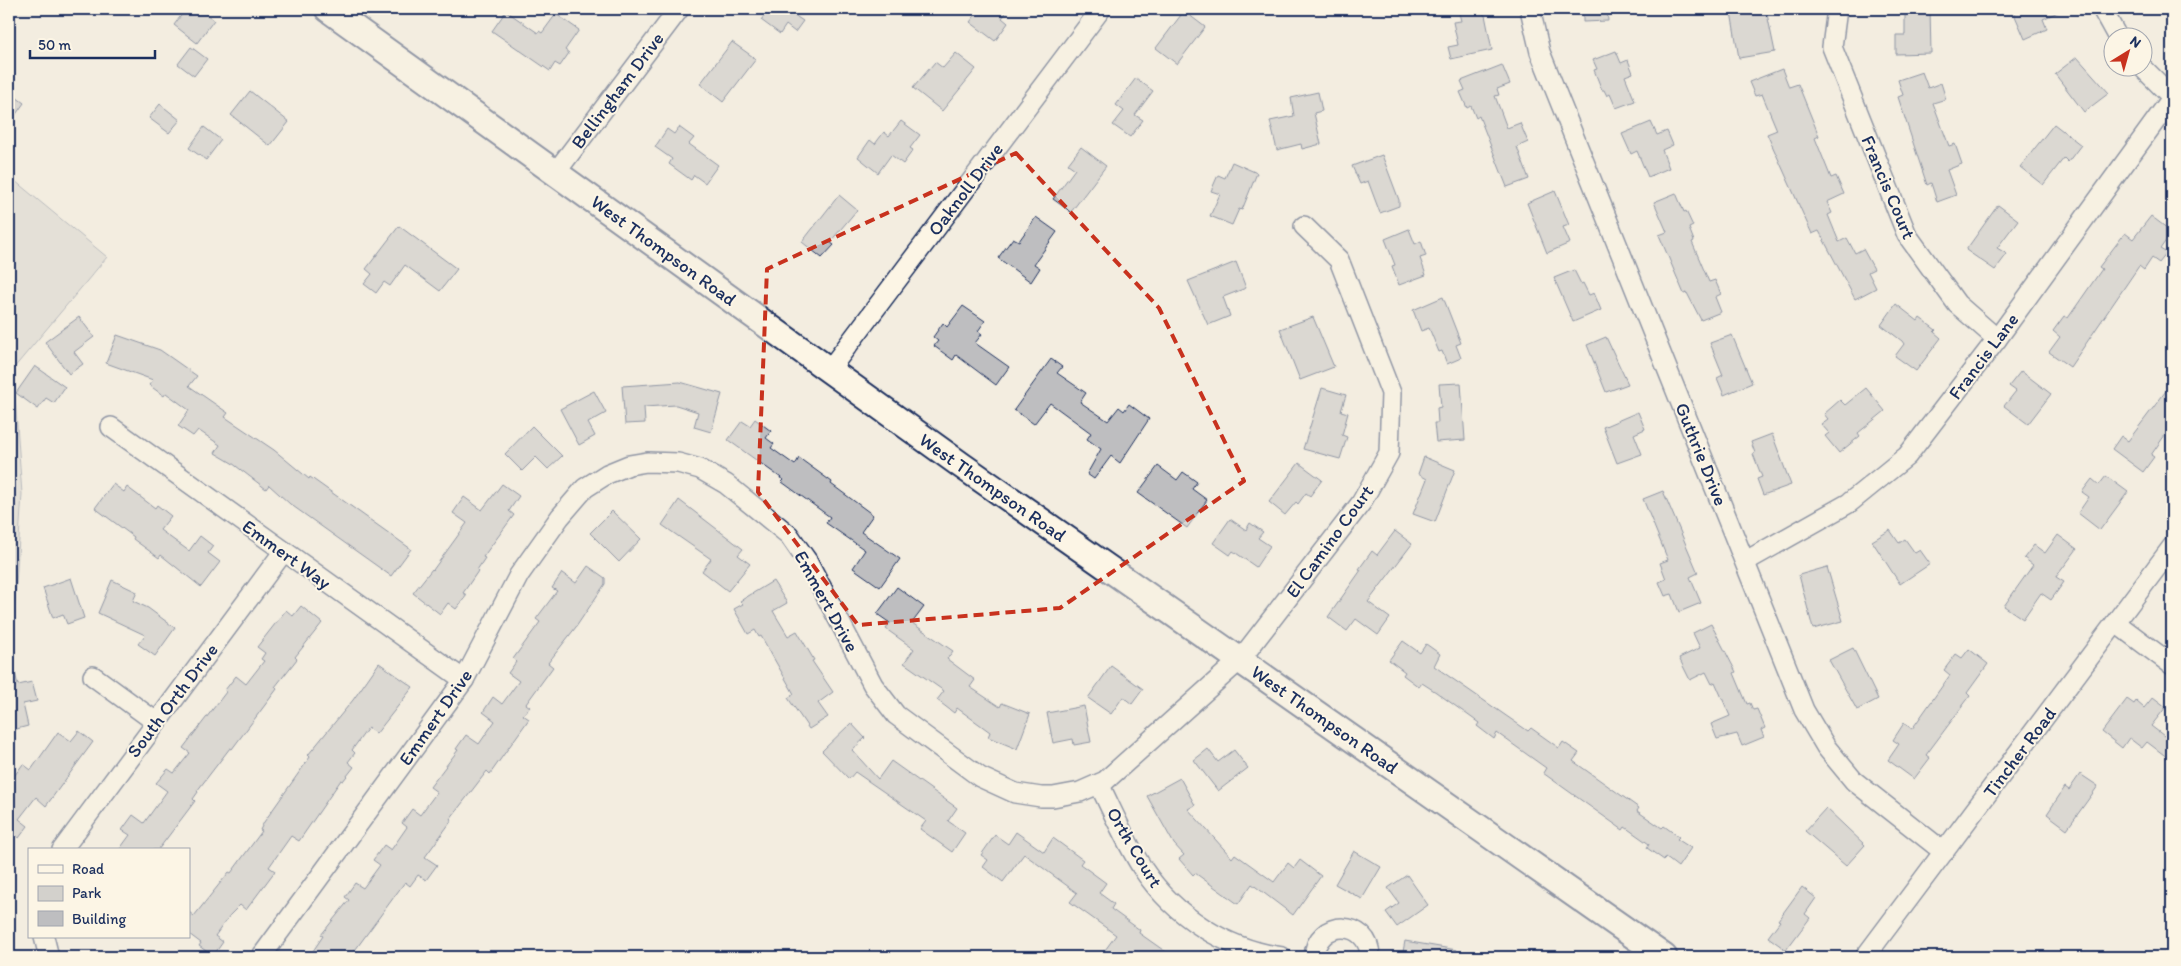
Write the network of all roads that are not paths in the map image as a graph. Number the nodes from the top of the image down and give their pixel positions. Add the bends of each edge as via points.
1 (328, 9) edge
2 (679, 9) edge
3 (1101, 9) edge
4 (1530, 9) edge
5 (1836, 9) edge
6 (2102, 9) edge
7 (2112, 28) edge
8 (2153, 78) edge
9 (2172, 98) edge
10 (556, 172) junction
11 (1304, 226) dead end
12 (1997, 339) junction
13 (830, 369) junction
14 (111, 427) dead end
15 (2172, 547) edge
16 (284, 551) junction
17 (1746, 561) junction
18 (2116, 623) junction
19 (1240, 660) junction
20 (2172, 665) edge
21 (93, 676) dead end
22 (464, 680) junction
23 (156, 722) junction
24 (1098, 784) junction
25 (63, 848) edge
26 (1944, 852) junction
27 (44, 938) edge
28 (49, 957) edge
29 (261, 957) edge
30 (1282, 957) edge
31 (1314, 957) edge
32 (1370, 957) edge
33 (1664, 957) edge
34 (1865, 957) edge

1 - 10 main road, West Thompson Road
2 - 10 street, Bellingham Drive
3 - 13 street, Oaknoll Drive
4 - 17 street, Guthrie Drive via 1540,52
5 - 12 street, Francis Court via 1832,47 1907,235 1957,304
6 - 7 street
8 - 9 street
9 - 12 street, Francis Lane
10 - 13 main road, West Thompson Road
11 - 19 street, El Camino Court via 1339,260 1391,393 1389,453 1361,504
12 - 17 street, Francis Lane via 1907,456 1849,503
13 - 19 main road, West Thompson Road
14 - 16 street, Emmert Way
15 - 18 street, Tincher Road
16 - 22 street, Emmert Way
16 - 23 street, South Orth Drive
17 - 26 street, Guthrie Drive via 1804,710 1826,747 1854,781
18 - 20 street
18 - 26 street, Tincher Road
19 - 24 street, Emmert Drive via 1117,772
19 - 33 main road, West Thompson Road
21 - 23 street
22 - 24 street, Emmert Drive via 519,575 576,496 597,479 622,467 655,462 678,463 700,469 720,480 788,535 808,562 872,685 890,710 904,722 980,777 1015,793 1059,796
22 - 29 street, Emmert Drive
23 - 25 street, South Orth Drive
24 - 30 street, Orth Court via 1143,869 1172,904 1202,928 1236,945
26 - 34 street, Tincher Road
27 - 28 street
31 - 32 street via 1317,942 1324,934 1343,928 1362,936

